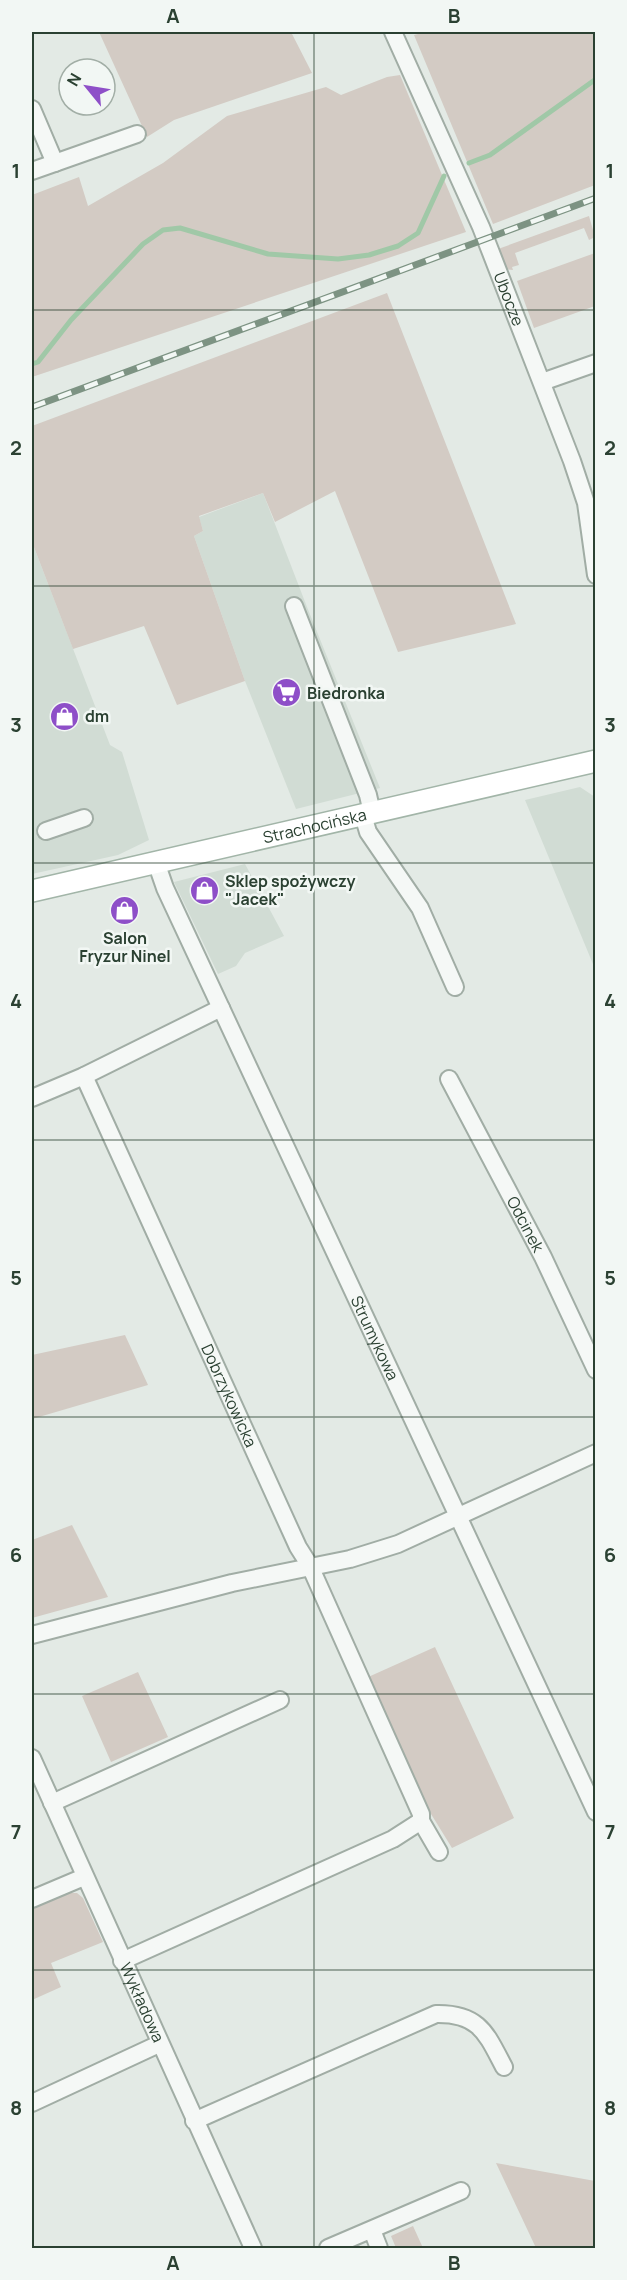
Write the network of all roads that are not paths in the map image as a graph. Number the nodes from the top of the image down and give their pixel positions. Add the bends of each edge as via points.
1 (393, 32) edge
2 (32, 109) edge
3 (137, 134) dead end
4 (62, 160) junction
5 (32, 171) edge
6 (596, 363) edge
7 (542, 382) junction
8 (596, 575) edge
9 (294, 606) dead end
10 (596, 761) edge
11 (368, 814) junction
12 (84, 818) dead end
13 (46, 831) dead end
14 (156, 862) junction
15 (32, 891) edge
16 (455, 987) dead end
17 (221, 1008) junction
18 (84, 1076) junction
19 (449, 1079) dead end
20 (32, 1098) edge
21 (596, 1370) edge
22 (596, 1453) edge
23 (460, 1516) junction
24 (309, 1566) junction
25 (32, 1635) edge
26 (280, 1700) dead end
27 (32, 1758) edge
28 (52, 1803) junction
29 (596, 1812) edge
30 (421, 1821) junction
31 (440, 1852) dead end
32 (84, 1877) junction
33 (32, 1899) edge
34 (122, 1961) junction
35 (159, 2044) junction
36 (504, 2067) dead end
37 (32, 2103) edge
38 (194, 2121) junction
39 (461, 2191) dead end
40 (372, 2230) junction
41 (253, 2248) edge
42 (328, 2248) edge
43 (379, 2248) edge

1 - 7 street, Ubocze via 480,224
2 - 4 street
3 - 4 street
4 - 5 street
6 - 7 street
7 - 8 street, Ubocze via 586,503
9 - 11 street via 368,795
10 - 11 main road, Strachocińska
11 - 14 main road, Strachocińska
11 - 16 street via 368,832 420,908
12 - 13 street
14 - 15 main road, Strachocińska
14 - 17 street, Strumykowa
17 - 18 street
17 - 23 street, Strumykowa
18 - 20 street
18 - 24 street, Dobrzykowicka
19 - 21 street, Odcinek via 543,1257
22 - 23 street
23 - 24 street via 374,1553
23 - 29 street, Strumykowa
24 - 25 street
24 - 30 street, Dobrzykowicka
26 - 28 street
27 - 28 street, Wykładowa
28 - 32 street, Wykładowa
30 - 31 street, Dobrzykowicka
30 - 34 street via 393,1839
32 - 33 street
32 - 34 street, Wykładowa
34 - 35 street, Wykładowa
35 - 37 street
35 - 38 street, Wykładowa
36 - 38 street via 483,2028 469,2020 436,2014
38 - 41 street, Wykładowa
39 - 40 street
40 - 42 street
40 - 43 street

